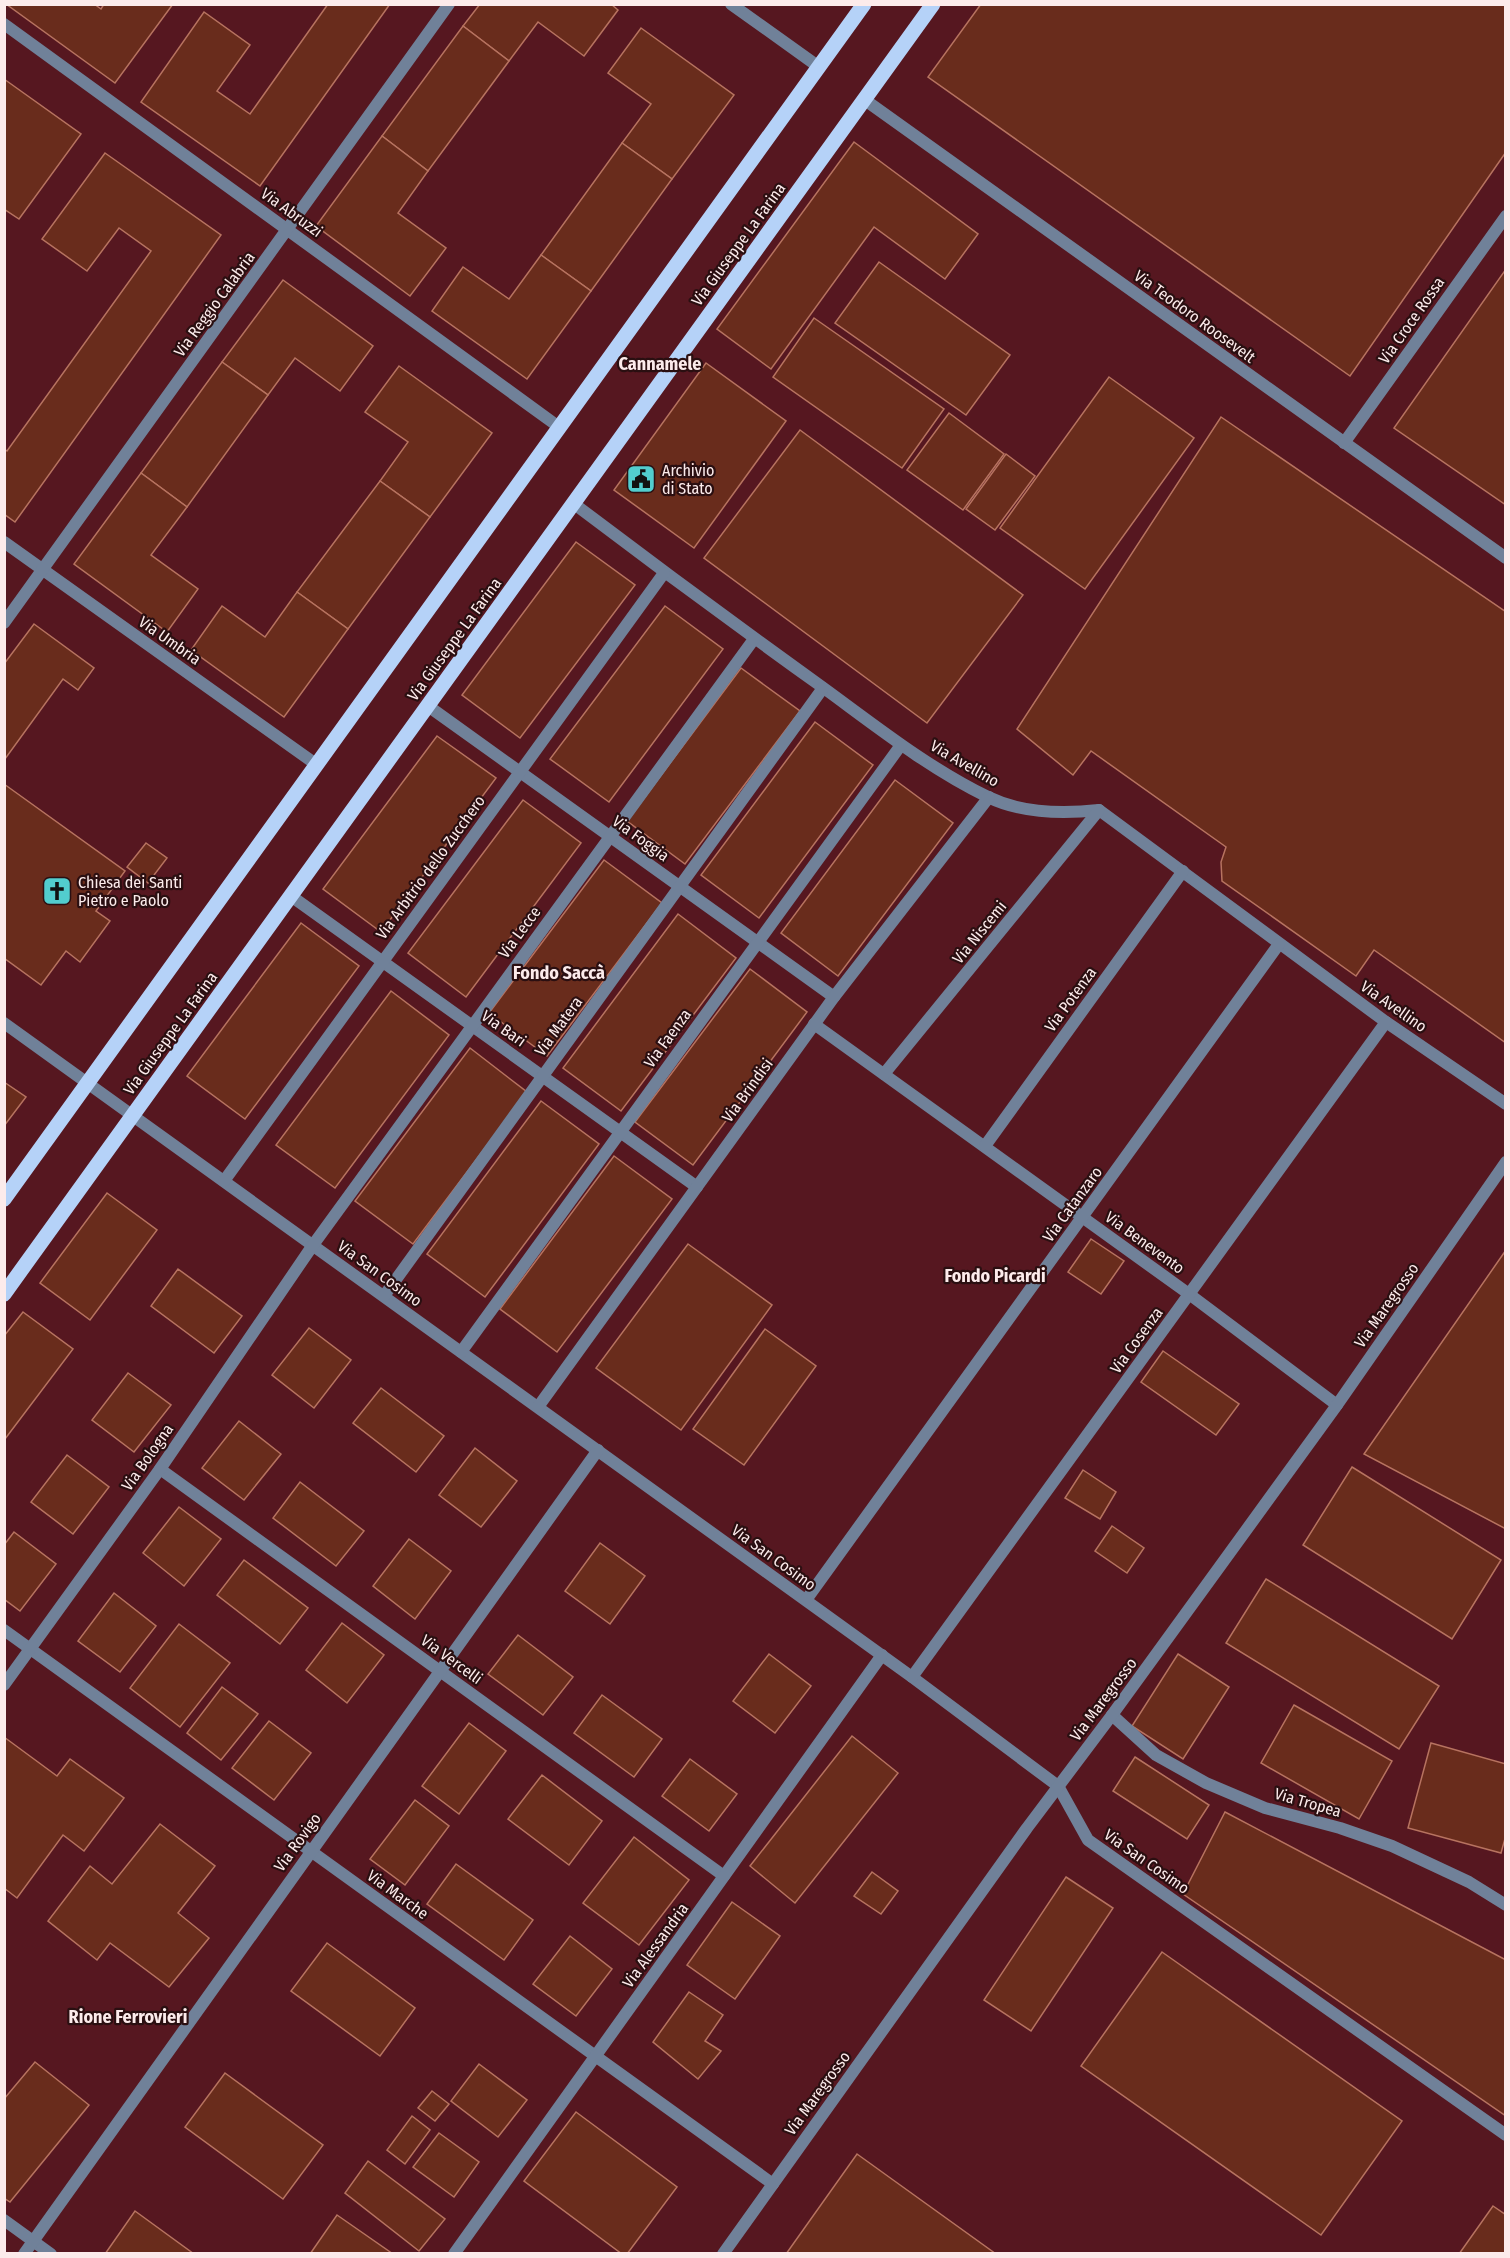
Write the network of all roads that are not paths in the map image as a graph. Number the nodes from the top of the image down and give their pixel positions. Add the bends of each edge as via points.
1 (449, 4) edge
2 (731, 4) edge
3 (864, 4) edge
4 (933, 4) edge
5 (4, 24) edge
6 (819, 67) junction
7 (864, 100) junction
8 (1506, 216) edge
9 (288, 230) junction
10 (560, 427) junction
11 (1344, 443) junction
12 (573, 503) junction
13 (4, 542) edge
14 (1506, 558) edge
15 (43, 569) junction
16 (664, 573) junction
17 (4, 623) edge
18 (754, 639) junction
19 (823, 688) junction
20 (428, 706) junction
21 (901, 745) junction
22 (317, 765) junction
23 (520, 771) junction
24 (989, 797) junction
25 (1099, 810) junction
26 (609, 836) junction
27 (1183, 871) junction
28 (680, 886) junction
29 (291, 896) junction
30 (757, 942) junction
31 (1279, 944) junction
32 (383, 962) junction
33 (834, 997) junction
34 (1386, 1022) junction
35 (4, 1023) edge
36 (814, 1024) junction
37 (472, 1026) junction
38 (884, 1074) junction
39 (543, 1076) junction
40 (88, 1083) junction
41 (1506, 1104) edge
42 (133, 1116) junction
43 (620, 1132) junction
44 (985, 1146) junction
45 (1506, 1162) edge
46 (224, 1181) junction
47 (697, 1187) junction
48 (4, 1199) edge
49 (1083, 1217) junction
50 (313, 1245) junction
51 (4, 1294) edge
52 (1190, 1294) junction
53 (384, 1296) junction
54 (461, 1352) junction
55 (1337, 1405) junction
56 (538, 1407) junction
57 (598, 1450) junction
58 (160, 1469) junction
59 (806, 1600) junction
60 (4, 1630) edge
61 (31, 1649) junction
62 (882, 1655) junction
63 (440, 1671) junction
64 (912, 1677) junction
65 (4, 1685) edge
66 (1112, 1715) junction
67 (1058, 1786) junction
68 (311, 1852) junction
69 (724, 1876) junction
70 (1506, 1905) edge
71 (595, 2057) junction
72 (1506, 2135) edge
73 (772, 2184) junction
74 (4, 2220) edge
75 (33, 2241) junction
76 (24, 2253) edge
77 (51, 2253) edge
78 (454, 2253) edge
79 (723, 2253) edge

1 - 9 street, Via Reggio Calabria
2 - 6 street
3 - 6 main road
4 - 7 main road, Via Giuseppe La Farina
5 - 9 street, Via Abruzzi
6 - 10 main road
7 - 11 street, Via Teodoro Roosevelt
7 - 12 main road, Via Giuseppe La Farina
8 - 11 street, Via Croce Rossa
9 - 10 street, Via Abruzzi
9 - 15 street, Via Reggio Calabria
10 - 22 main road
11 - 14 street, Via Teodoro Roosevelt
12 - 16 street, Via Avellino
12 - 20 main road, Via Giuseppe La Farina
13 - 15 street, Via Umbria
15 - 17 street, Via Reggio Calabria
15 - 22 street, Via Umbria
16 - 18 street, Via Avellino
16 - 23 street, Via Arbitrio dello Zucchero
18 - 19 street, Via Avellino
18 - 26 street, Via Lecce
19 - 21 street, Via Avellino
19 - 28 street, Via Matera
20 - 23 street, Via Foggia
20 - 29 main road, Via Giuseppe La Farina
21 - 24 street, Via Avellino
21 - 30 street, Via Faenza
22 - 40 main road
23 - 26 street, Via Foggia
23 - 32 street, Via Arbitrio dello Zucchero
24 - 25 street, Via Avellino via 1066,813
24 - 33 street, Via Brindisi
25 - 27 street, Via Avellino
25 - 38 street, Via Niscemi
26 - 28 street, Via Foggia
26 - 37 street, Via Lecce
27 - 31 street, Via Avellino
27 - 44 street, Via Potenza
28 - 30 street, Via Foggia
28 - 39 street, Via Matera
29 - 32 street, Via Bari
29 - 42 main road, Via Giuseppe La Farina
30 - 33 street, Via Foggia
30 - 43 street, Via Faenza
31 - 34 street, Via Avellino
31 - 49 street, Via Catanzaro
32 - 37 street, Via Bari
32 - 46 street, Via Arbitrio dello Zucchero
33 - 36 street, Via Brindisi
34 - 41 street, Via Avellino
34 - 52 street, Via Cosenza
35 - 40 street, Via San Cosimo
36 - 38 street, Via Benevento
36 - 47 street, Via Brindisi
37 - 39 street, Via Bari
37 - 50 street, Via Lecce
38 - 44 street, Via Benevento
39 - 43 street, Via Bari
39 - 53 street, Via Matera
40 - 42 street, Via San Cosimo
40 - 48 main road
42 - 46 street, Via San Cosimo
42 - 51 main road, Via Giuseppe La Farina
43 - 47 street, Via Bari
43 - 54 street, Via Faenza
44 - 49 street, Via Benevento
45 - 55 street, Via Maregrosso
46 - 50 street, Via San Cosimo
47 - 56 street, Via Brindisi
49 - 52 street, Via Benevento
49 - 59 street, Via Catanzaro
50 - 53 street, Via San Cosimo
50 - 58 street, Via Bologna
52 - 55 street, Via Benevento
52 - 64 street, Via Cosenza
53 - 54 street, Via San Cosimo
54 - 56 street, Via San Cosimo
55 - 66 street, Via Maregrosso
56 - 57 street, Via San Cosimo
57 - 59 street, Via San Cosimo
57 - 63 street, Via Rovigo
58 - 61 street, Via Bologna
58 - 63 street, Via Vercelli
59 - 62 street, Via San Cosimo
60 - 61 street, Via Marche
61 - 65 street, Via Bologna
61 - 68 street, Via Marche
62 - 64 street, Via San Cosimo
62 - 69 street, Via Alessandria
63 - 68 street, Via Rovigo
63 - 69 street, Via Vercelli
64 - 67 street, Via San Cosimo
66 - 67 street, Via Maregrosso
66 - 70 street, Via Tropea via 1156,1755 1206,1783 1265,1808 1392,1846 1469,1882
67 - 72 street, Via San Cosimo via 1088,1840
67 - 73 street, Via Maregrosso
68 - 71 street, Via Marche
68 - 75 street, Via Rovigo
69 - 71 street, Via Alessandria
71 - 73 street, Via Marche
71 - 78 street, Via Alessandria
73 - 79 street, Via Maregrosso
74 - 75 street
75 - 76 street, Via Rovigo
75 - 77 street

